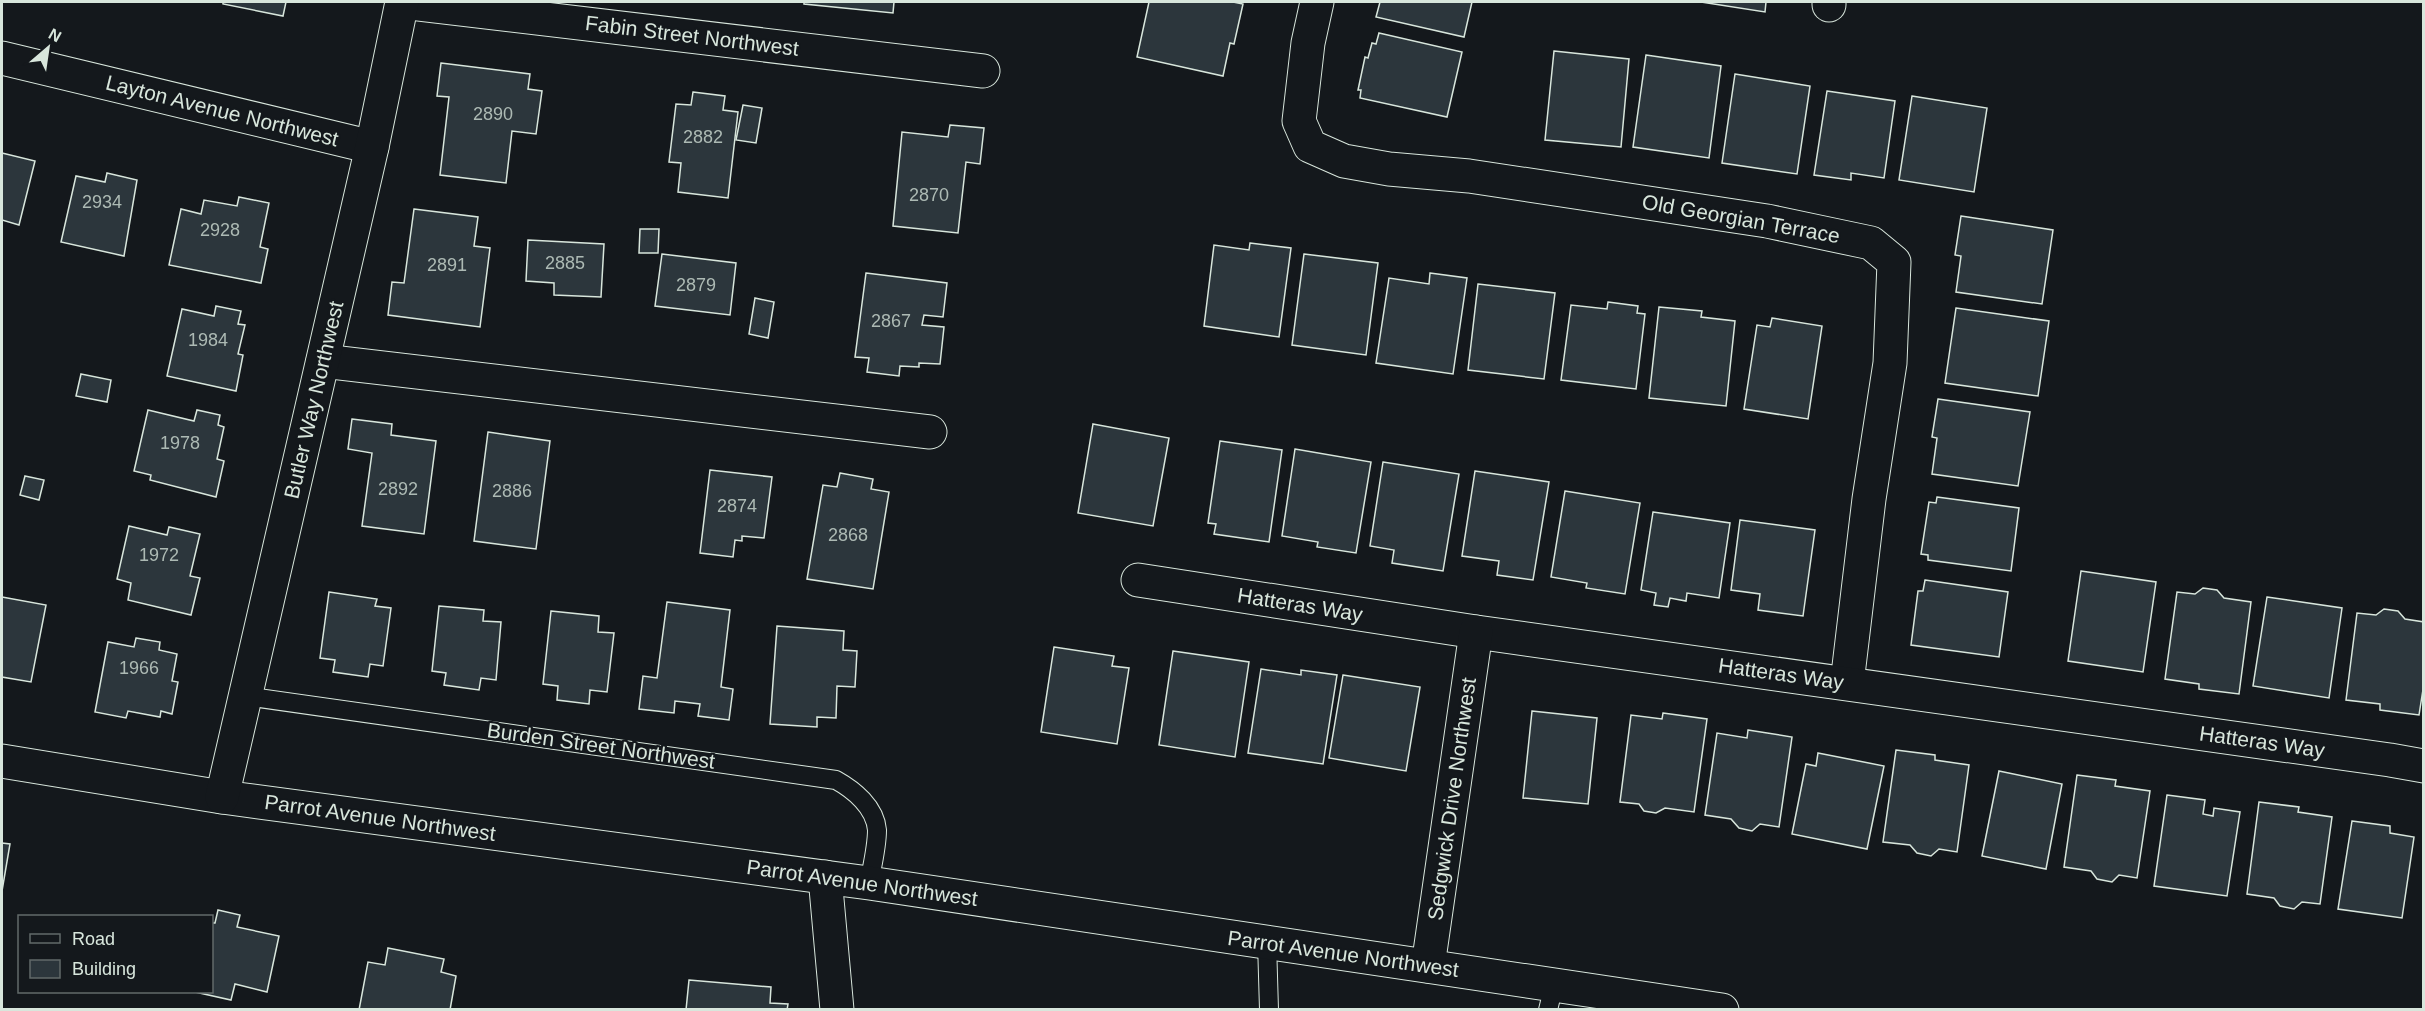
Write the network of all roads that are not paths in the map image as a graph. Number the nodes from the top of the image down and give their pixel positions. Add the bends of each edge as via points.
1 (402, 2) edge
2 (1317, 2) edge
3 (2, 58) edge
4 (982, 71) dead end
5 (372, 147) junction
6 (323, 361) junction
7 (930, 432) dead end
8 (1138, 580) dead end
9 (1476, 632) junction
10 (1847, 683) junction
11 (245, 696) junction
12 (2, 761) edge
13 (2424, 766) edge
14 (222, 797) junction
15 (825, 877) junction
16 (869, 883) junction
17 (1267, 942) junction
18 (1428, 966) junction
19 (1551, 997) edge
20 (837, 1010) edge
21 (1269, 1010) edge
22 (1722, 1010) edge

1 - 4 street, Fabin Street Northwest
1 - 5 street, Butler Way Northwest
2 - 10 street, Old Georgian Terrace via 1299,121 1310,146 1344,161 1389,170 1469,176 1767,221 1871,243 1894,262 1890,363
3 - 5 street, Layton Avenue Northwest
5 - 6 street, Butler Way Northwest
6 - 7 street
6 - 11 street, Butler Way Northwest
8 - 9 street, Hatteras Way
9 - 10 street, Hatteras Way
9 - 18 street, Sedgwick Drive Northwest
10 - 13 street, Hatteras Way
11 - 14 street, Butler Way Northwest
11 - 16 lane, Burden Street Northwest via 836,780 855,790 877,829
12 - 14 street, Parrot Avenue Northwest
14 - 15 street, Parrot Avenue Northwest
15 - 16 street, Parrot Avenue Northwest
15 - 20 street
16 - 17 street, Parrot Avenue Northwest
17 - 18 street, Parrot Avenue Northwest
17 - 21 lane
18 - 19 street, Parrot Avenue Northwest
19 - 22 street, Parrot Avenue Northwest

